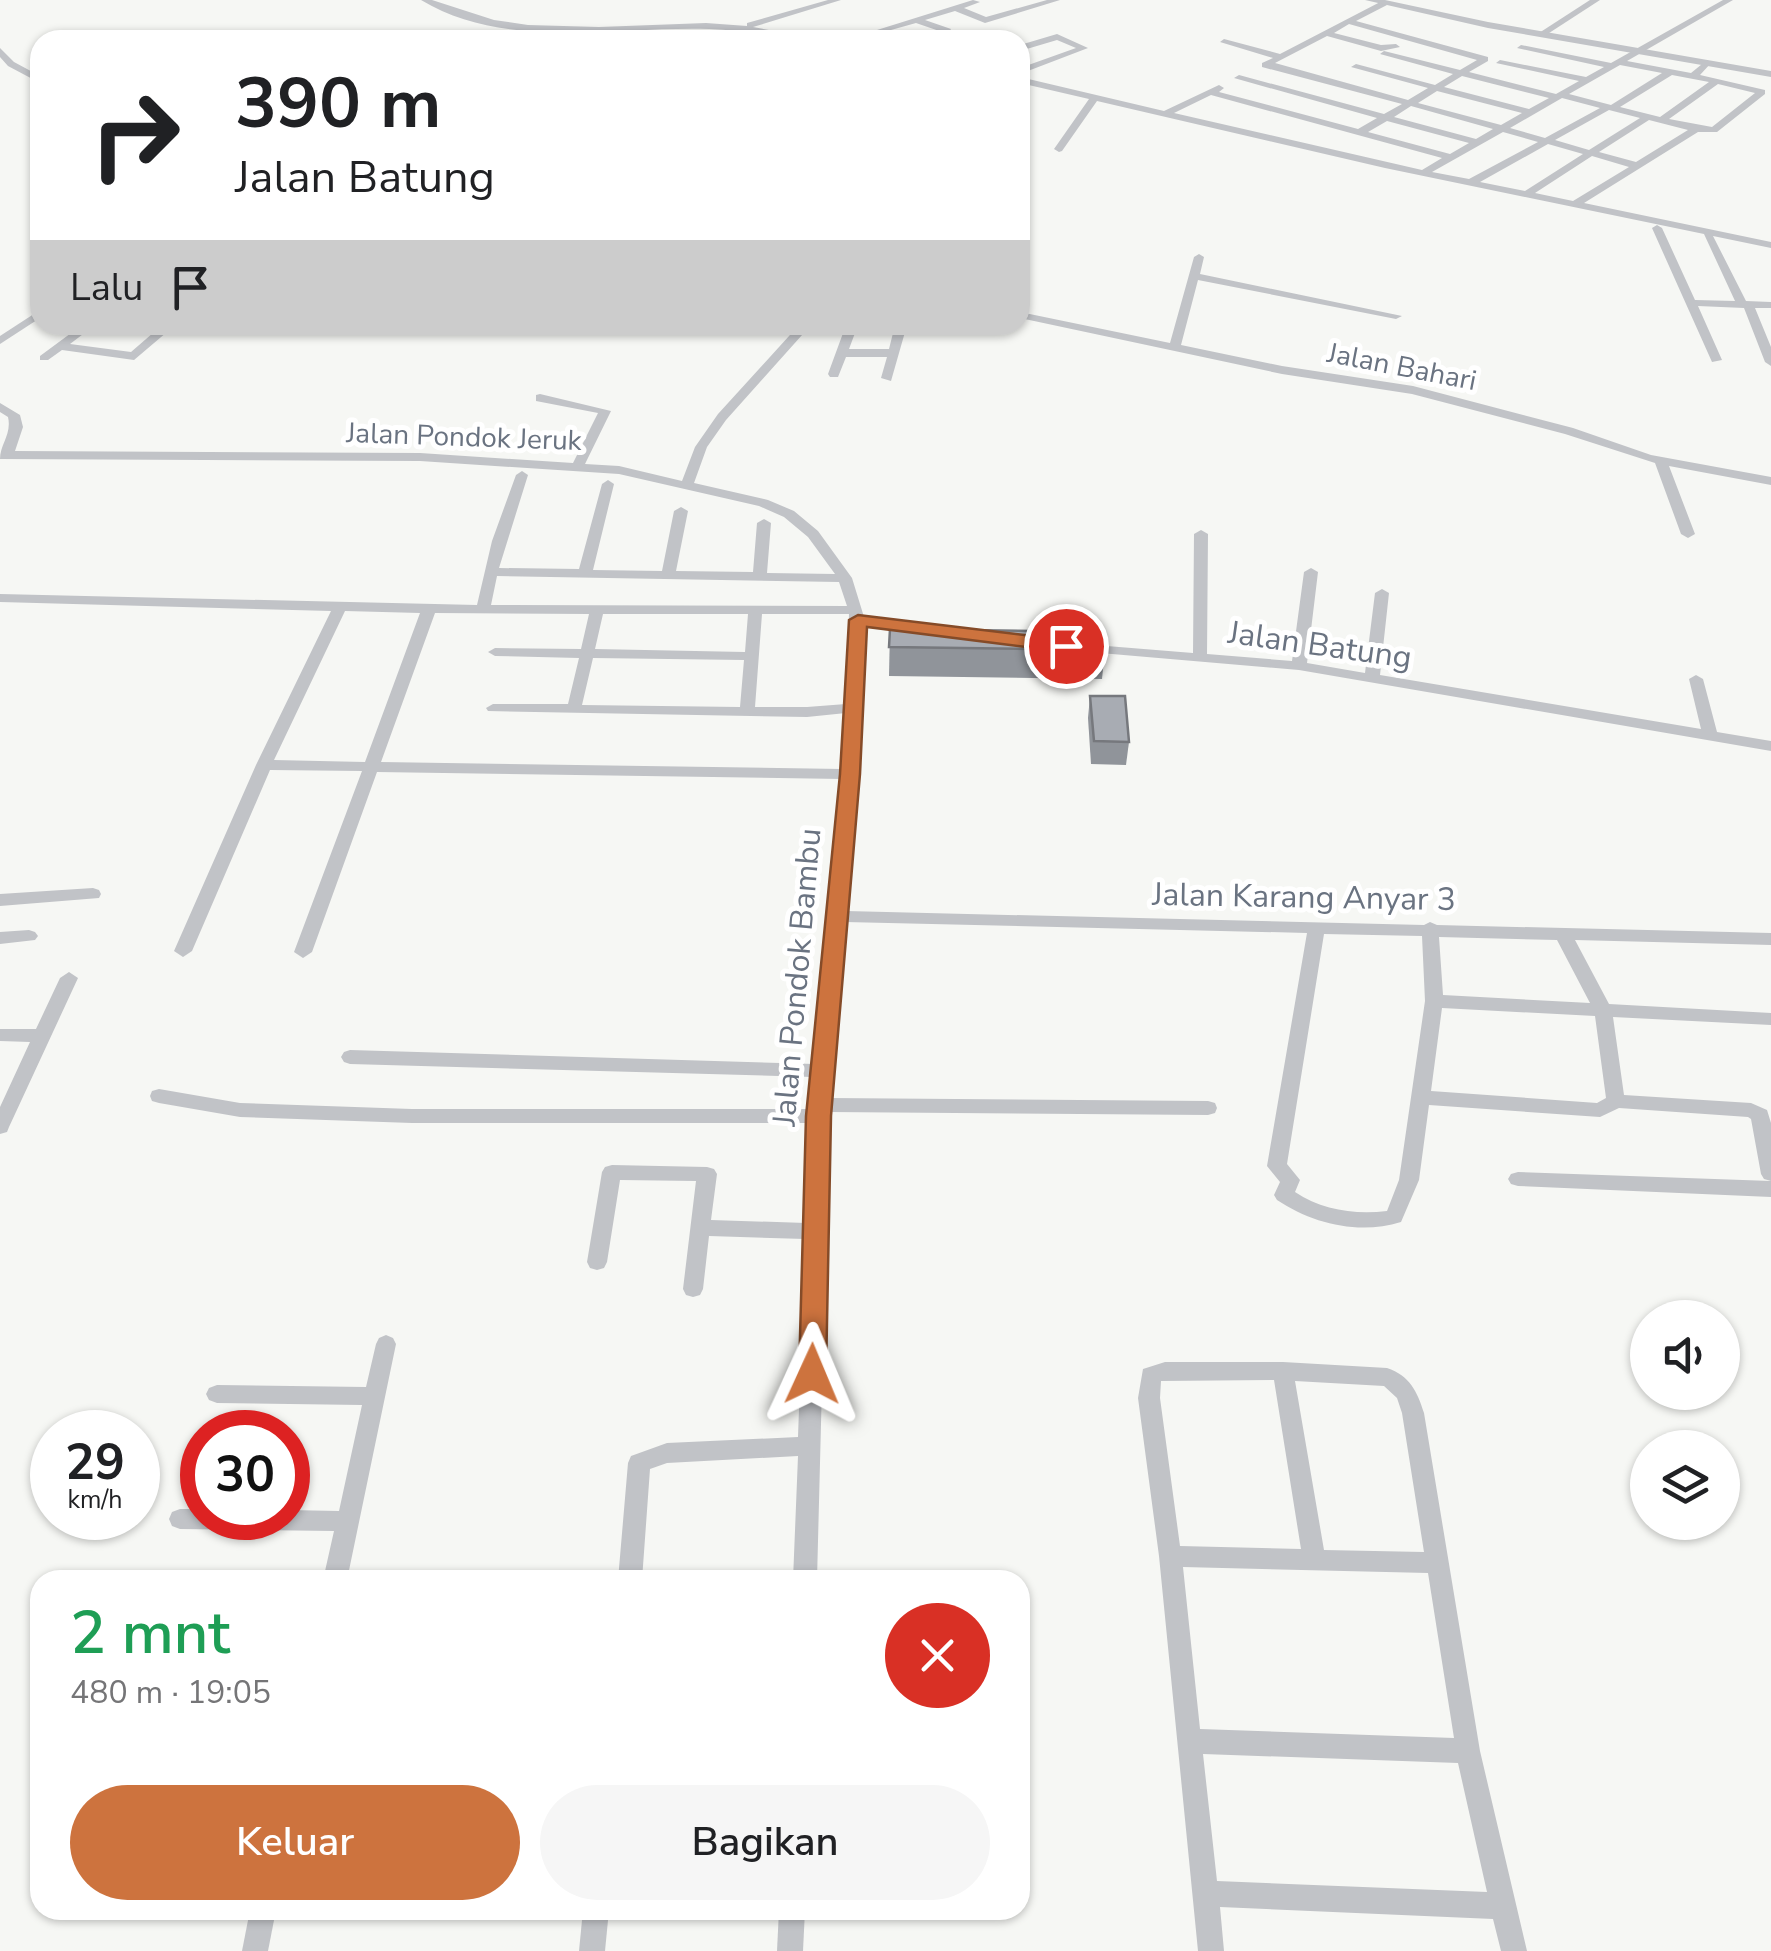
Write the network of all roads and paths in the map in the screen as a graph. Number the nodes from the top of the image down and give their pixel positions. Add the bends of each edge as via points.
1 (425, 0) edge
2 (837, 0) edge
3 (1056, 0) edge
4 (1370, 0) edge
5 (1596, 0) edge
6 (1729, 0) edge
7 (976, 2) edge
8 (1384, 3) junction
9 (955, 8) junction
10 (916, 20) junction
11 (1350, 22) junction
12 (740, 28) junction
13 (540, 30) edge
14 (644, 30) edge
15 (761, 30) edge
16 (882, 30) edge
17 (945, 30) edge
18 (1543, 33) junction
19 (1329, 34) junction
20 (1409, 38) junction
21 (1224, 42) dead end
22 (1030, 45) edge
23 (1521, 48) dead end
24 (0, 50) edge
25 (1638, 50) junction
26 (1384, 54) dead end
27 (1281, 58) junction
28 (1500, 63) dead end
29 (1706, 63) junction
30 (1267, 64) junction
31 (1615, 64) junction
32 (1030, 68) edge
33 (1356, 68) dead end
34 (1670, 72) junction
35 (30, 74) edge
36 (1461, 74) junction
37 (1771, 74) edge
38 (1693, 76) junction
39 (1239, 78) junction
40 (1586, 80) junction
41 (1716, 81) junction
42 (1030, 82) edge
43 (1435, 88) junction
44 (1209, 92) junction
45 (1096, 96) junction
46 (1558, 96) junction
47 (1410, 102) junction
48 (1610, 107) junction
49 (1168, 112) junction
50 (1530, 112) junction
51 (1384, 117) junction
52 (1648, 117) junction
53 (1662, 120) junction
54 (1322, 123) junction
55 (1502, 128) junction
56 (1696, 129) junction
57 (1359, 133) junction
58 (1548, 140) junction
59 (1288, 142) junction
60 (1476, 142) junction
61 (1059, 148) dead end
62 (1592, 153) junction
63 (1450, 157) junction
64 (1638, 166) junction
65 (1423, 173) junction
66 (1472, 182) junction
67 (1529, 192) junction
68 (1574, 206) junction
69 (1657, 228) dead end
70 (1708, 236) dead end
71 (1771, 244) edge
72 (1199, 257) dead end
73 (1194, 276) junction
74 (1694, 303) junction
75 (1745, 304) junction
76 (1771, 306) edge
77 (1396, 316) dead end
78 (1030, 317) edge
79 (30, 320) edge
80 (74, 335) edge
81 (158, 335) edge
82 (796, 335) edge
83 (849, 335) edge
84 (899, 335) edge
85 (0, 341) edge
86 (58, 346) junction
87 (1174, 349) junction
88 (894, 352) junction
89 (844, 353) junction
90 (44, 358) dead end
91 (1716, 360) dead end
92 (1771, 362) edge
93 (834, 374) dead end
94 (886, 378) dead end
95 (540, 398) dead end
96 (0, 407) edge
97 (4, 455) edge
98 (1661, 462) junction
99 (578, 465) junction
100 (522, 475) dead end
101 (1771, 482) edge
102 (608, 484) dead end
103 (686, 486) junction
104 (681, 511) dead end
105 (764, 523) dead end
106 (1201, 534) dead end
107 (1688, 534) dead end
108 (492, 572) junction
109 (1311, 572) dead end
110 (585, 574) junction
111 (668, 576) junction
112 (760, 578) junction
113 (845, 578) junction
114 (1382, 593) dead end
115 (0, 598) edge
116 (340, 607) junction
117 (483, 608) junction
118 (429, 609) junction
119 (597, 610) junction
120 (755, 611) junction
121 (858, 616) junction
122 (970, 634) edge
123 (1063, 646) edge
124 (495, 652) dead end
125 (586, 656) junction
126 (750, 656) junction
127 (1200, 656) junction
128 (1299, 666) junction
129 (1372, 678) junction
130 (1696, 679) dead end
131 (493, 708) dead end
132 (854, 708) junction
133 (574, 709) junction
134 (747, 711) junction
135 (1710, 736) junction
136 (1771, 746) edge
137 (264, 765) junction
138 (369, 767) junction
139 (850, 774) junction
140 (93, 894) dead end
141 (0, 900) edge
142 (836, 916) junction
143 (1316, 928) junction
144 (1430, 928) junction
145 (1564, 934) junction
146 (29, 936) dead end
147 (0, 938) edge
148 (1771, 939) edge
149 (182, 951) dead end
150 (303, 952) dead end
151 (69, 978) dead end
152 (1434, 1001) junction
153 (1602, 1010) junction
154 (1771, 1019) edge
155 (0, 1036) edge
156 (42, 1036) junction
157 (350, 1057) dead end
158 (824, 1070) junction
159 (159, 1096) dead end
160 (1420, 1097) junction
161 (1616, 1102) junction
162 (1208, 1108) dead end
163 (819, 1110) junction
164 (1, 1122) edge
165 (1771, 1174) edge
166 (1518, 1179) dead end
167 (1771, 1189) edge
168 (700, 1228) junction
169 (816, 1231) junction
170 (596, 1262) dead end
171 (693, 1289) dead end
172 (386, 1344) dead end
173 (1284, 1372) junction
174 (216, 1394) dead end
175 (375, 1396) junction
176 (811, 1446) junction
177 (310, 1521) edge
178 (348, 1521) junction
179 (1170, 1556) junction
180 (1314, 1560) junction
181 (1437, 1563) junction
182 (337, 1570) edge
183 (631, 1570) edge
184 (805, 1570) edge
185 (1188, 1742) junction
186 (1468, 1750) junction
187 (1204, 1893) junction
188 (1505, 1906) junction
189 (262, 1920) edge
190 (595, 1920) edge
191 (792, 1920) edge
192 (254, 1951) edge
193 (592, 1951) edge
194 (790, 1951) edge
195 (1211, 1951) edge
196 (1514, 1951) edge

1 - 13 street
2 - 12 street
3 - 9 street via 986,20
4 - 8 street
5 - 18 street
6 - 25 street
7 - 9 street
8 - 11 street
8 - 18 street
9 - 10 street
10 - 16 street
10 - 17 street
11 - 19 street
11 - 20 street
12 - 14 street
12 - 15 street
18 - 25 street
19 - 20 street via 1385,48
19 - 27 street
20 - 36 street via 1485,59
21 - 27 street
22 - 32 street via 1056,37 1084,48
23 - 31 street
24 - 35 street
25 - 29 street
25 - 31 street
26 - 36 street
27 - 30 street
28 - 40 street
29 - 37 street
29 - 38 street
30 - 39 street
30 - 47 street
31 - 34 street
31 - 40 street
33 - 43 street
34 - 38 street
34 - 48 street
36 - 43 street
36 - 46 street
38 - 41 street
39 - 44 street
39 - 51 street
40 - 46 street
41 - 53 street
41 - 56 street via 1762,92 1714,130
42 - 45 street
43 - 47 street
43 - 50 street
44 - 49 street
44 - 54 street
45 - 49 street
45 - 61 street
46 - 48 street
46 - 50 street
47 - 51 street
47 - 55 street
48 - 52 street
48 - 58 street
49 - 59 street
50 - 55 street
51 - 57 street
51 - 60 street
52 - 53 street
52 - 62 street
53 - 56 street
54 - 57 street
54 - 59 street
55 - 58 street
55 - 60 street
56 - 64 street
57 - 63 street
58 - 62 street
58 - 66 street
59 - 65 street
60 - 63 street
62 - 64 street
62 - 67 street
63 - 65 street
64 - 68 street
65 - 66 street
66 - 67 street
67 - 68 street
68 - 71 street
69 - 74 street
70 - 75 street
72 - 73 street
73 - 77 street
73 - 87 street
74 - 75 street
74 - 91 street
75 - 76 street
75 - 92 street
78 - 87 street, Jalan Bahari
79 - 85 street
80 - 86 street
81 - 86 street via 134,356
82 - 103 street via 722,417
83 - 89 street
84 - 88 street
86 - 90 street
87 - 98 street, Jalan Bahari via 1413,390
88 - 89 street
88 - 94 street
89 - 93 street
95 - 99 street via 605,411
96 - 97 street via 14,415 17,427
97 - 99 street, Jalan Pondok Jeruk via 420,457
98 - 101 street, Jalan Bahari
98 - 107 street
99 - 103 street, Jalan Pondok Jeruk
100 - 108 street
102 - 110 street
103 - 113 street, Jalan Pondok Jeruk via 789,514 814,534
104 - 111 street
105 - 112 street
106 - 127 street
108 - 110 street
108 - 117 street
109 - 128 street
110 - 111 street
111 - 112 street
112 - 113 street
113 - 121 street, Jalan Pondok Jeruk
114 - 129 street
115 - 116 street
116 - 118 street
116 - 137 street
117 - 118 street
117 - 119 street
118 - 138 street
119 - 120 street
119 - 125 street
120 - 121 street
120 - 126 street
121 - 122 street
121 - 132 street, Jalan Pondok Bambu
123 - 127 street, Jalan Batung
124 - 125 street
125 - 126 street
125 - 133 street
126 - 134 street
127 - 128 street, Jalan Batung
128 - 129 street, Jalan Batung
129 - 135 street, Jalan Batung
130 - 135 street
131 - 133 street
132 - 134 street
132 - 139 street, Jalan Pondok Bambu
133 - 134 street
135 - 136 street, Jalan Batung
137 - 138 street
137 - 149 street
138 - 139 street
138 - 150 street
139 - 142 street, Jalan Pondok Bambu
140 - 141 street
142 - 143 street, Jalan Karang Anyar 3
142 - 158 street, Jalan Pondok Bambu
143 - 144 street, Jalan Karang Anyar 3
143 - 160 street via 1277,1166 1290,1180 1284,1195 1319,1212 1374,1222 1394,1217 1410,1180
144 - 145 street, Jalan Karang Anyar 3
144 - 152 street
145 - 148 street, Jalan Karang Anyar 3
145 - 153 street
146 - 147 street
151 - 156 street
152 - 153 street
152 - 160 street
153 - 154 street
153 - 161 street
155 - 156 street
156 - 164 street
157 - 158 street
158 - 163 street, Jalan Pondok Bambu
159 - 163 street via 240,1110 412,1116
160 - 161 street via 1600,1110
161 - 165 street via 1751,1110 1760,1115
162 - 163 street
163 - 169 street, Jalan Pondok Bambu
166 - 167 street
168 - 169 street
168 - 170 street via 708,1174 612,1172
168 - 171 street
169 - 176 street, Jalan Pondok Bambu
172 - 175 street
173 - 179 street via 1151,1375
173 - 180 street
173 - 181 street via 1400,1383 1413,1413
174 - 175 street
175 - 178 street
176 - 183 street via 668,1453 639,1463
176 - 184 street, Jalan Pondok Bambu
177 - 178 street
178 - 182 street
179 - 180 street
179 - 185 street
180 - 181 street
181 - 186 street
185 - 186 street
185 - 187 street
186 - 188 street
187 - 188 street
187 - 195 street
188 - 196 street
189 - 192 street
190 - 193 street
191 - 194 street

